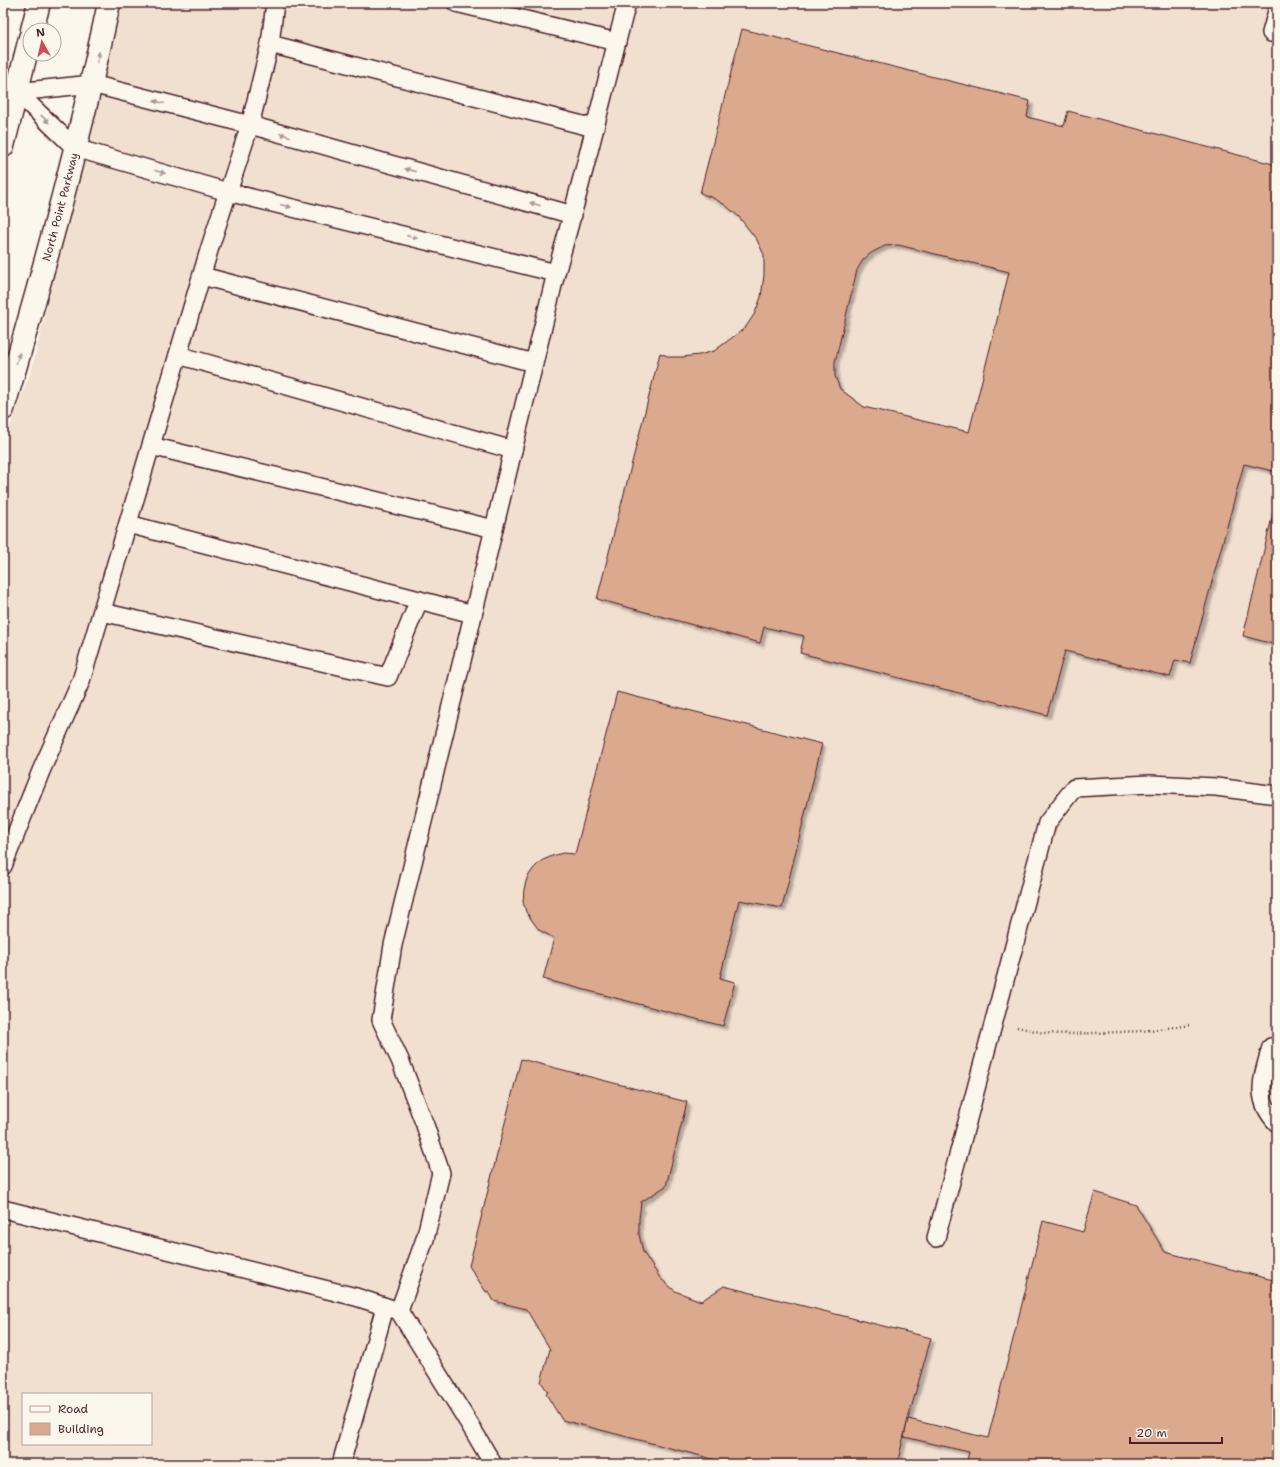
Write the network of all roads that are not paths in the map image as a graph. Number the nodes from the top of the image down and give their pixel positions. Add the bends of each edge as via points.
1 (38, 3) edge
2 (109, 3) edge
3 (275, 3) edge
4 (456, 3) edge
5 (627, 3) edge
6 (1277, 3) edge
7 (1277, 10) edge
8 (34, 22) edge
9 (1271, 33) dead end
10 (617, 42) junction
11 (270, 44) junction
12 (24, 62) edge
13 (92, 84) junction
14 (17, 92) junction
15 (250, 125) junction
16 (594, 128) junction
17 (3, 146) edge
18 (75, 148) junction
19 (228, 192) junction
20 (573, 215) junction
21 (556, 273) junction
22 (202, 276) junction
23 (178, 355) junction
24 (534, 362) junction
25 (3, 409) edge
26 (151, 446) junction
27 (513, 450) junction
28 (128, 524) junction
29 (494, 529) junction
30 (419, 600) junction
31 (102, 612) junction
32 (473, 614) junction
33 (1277, 795) edge
34 (3, 866) edge
35 (1271, 1047) dead end
36 (1277, 1123) edge
37 (3, 1209) edge
38 (936, 1238) dead end
39 (392, 1309) junction
40 (341, 1464) edge
41 (493, 1464) edge

1 - 8 street
13 -> 2 street, North Point Parkway
3 - 11 lane
4 - 10 lane
5 - 10 lane
6 - 7 lane
7 - 9 lane
10 - 16 lane
11 - 15 lane
11 - 16 lane
12 - 14 street
13 - 14 lane
15 -> 13 lane
13 - 18 street, North Point Parkway
14 - 17 street
14 -> 18 lane
15 - 19 lane
20 -> 15 lane
16 - 20 lane
18 -> 19 lane
25 -> 18 street, North Point Parkway via 36,298
19 -> 21 lane
19 - 22 lane
20 - 21 lane
21 - 24 lane
22 - 23 lane
22 - 24 lane
23 - 26 lane
23 - 27 lane
24 - 27 lane
26 - 28 lane
26 - 29 lane
27 - 29 lane
28 - 30 lane
28 - 31 lane
29 - 32 lane
30 - 31 lane via 388,677
30 - 32 lane
31 - 34 lane via 81,681
32 - 39 lane via 393,945 381,1020 426,1125 441,1173 425,1240
33 - 38 lane via 1216,787 1150,784 1074,788 1047,823
35 - 36 lane via 1261,1090 1265,1108
37 - 39 lane via 356,1297
39 - 40 lane
39 - 41 lane via 470,1425

